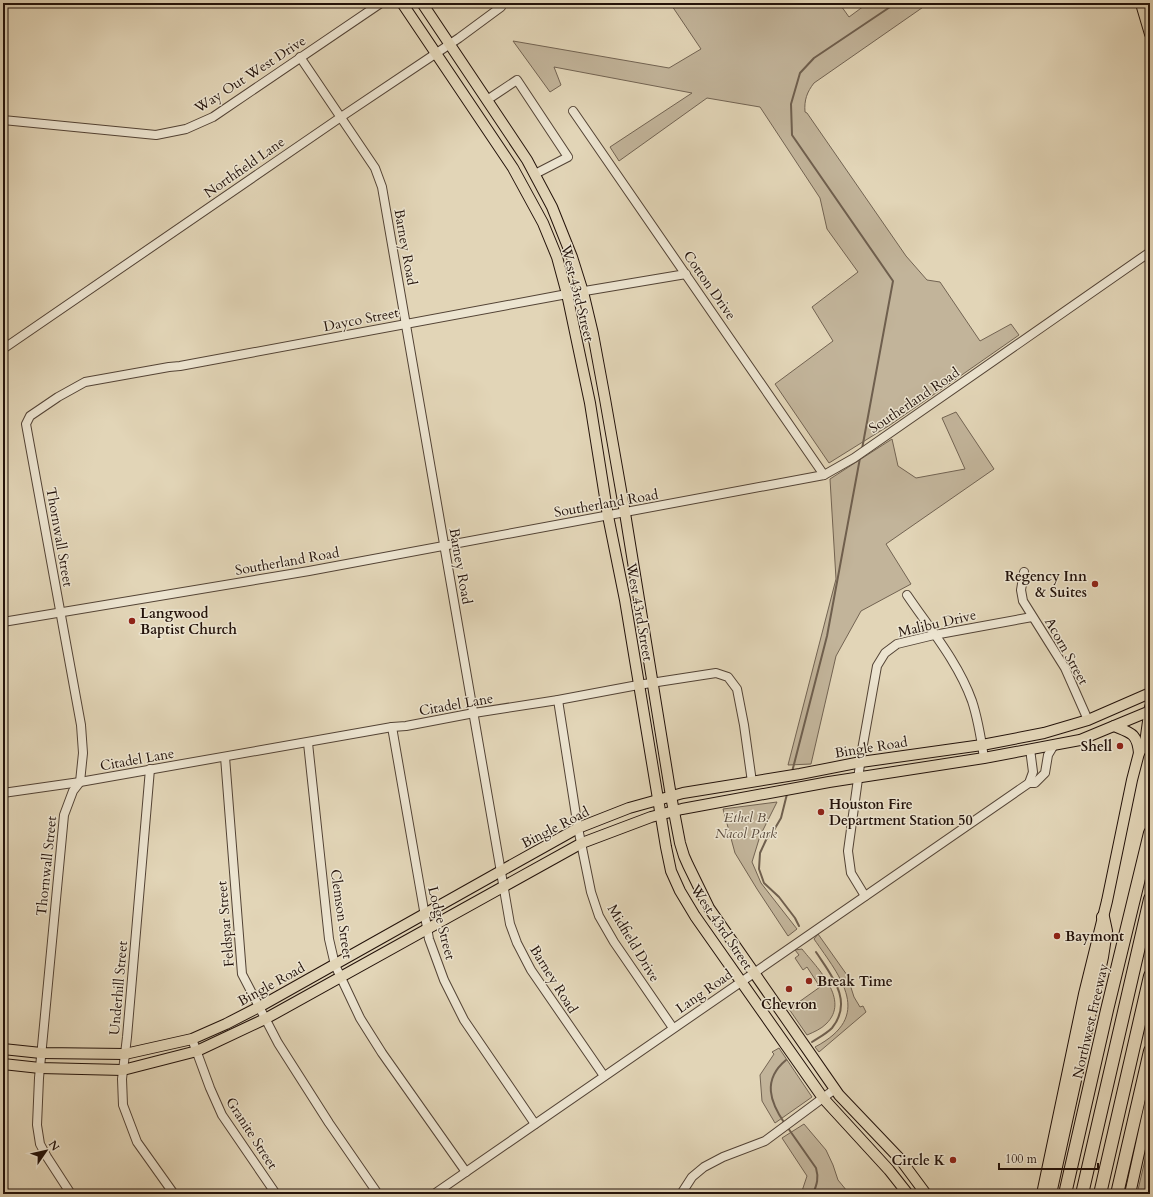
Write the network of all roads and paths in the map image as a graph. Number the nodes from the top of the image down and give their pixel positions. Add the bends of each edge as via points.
1 (381, 3) edge
2 (402, 3) edge
3 (422, 3) edge
4 (1142, 3) edge
5 (501, 7) dead end
6 (1149, 26) edge
7 (450, 44) junction
8 (435, 53) junction
9 (300, 57) junction
10 (487, 100) junction
11 (573, 111) dead end
12 (341, 117) junction
13 (3, 120) edge
14 (527, 160) junction
15 (513, 168) junction
16 (535, 174) junction
17 (1150, 252) edge
18 (686, 274) junction
19 (582, 292) junction
20 (567, 294) junction
21 (406, 324) junction
22 (3, 349) edge
23 (605, 399) junction
24 (590, 403) junction
25 (46, 406) joint
26 (824, 475) junction
27 (625, 513) junction
28 (608, 516) junction
29 (444, 545) junction
30 (1024, 572) dead end
31 (907, 595) dead end
32 (639, 598) junction
33 (625, 600) junction
34 (60, 613) junction
35 (1032, 617) junction
36 (3, 622) edge
37 (934, 635) junction
38 (652, 683) junction
39 (638, 685) junction
40 (1150, 693) edge
41 (558, 700) junction
42 (1150, 710) edge
43 (474, 713) junction
44 (1085, 721) junction
45 (1114, 726) junction
46 (392, 727) junction
47 (1148, 741) edge
48 (308, 743) junction
49 (982, 745) junction
50 (1054, 745) junction
51 (1030, 749) junction
52 (1138, 753) junction
53 (225, 757) junction
54 (984, 758) junction
55 (861, 762) junction
56 (827, 768) junction
57 (150, 770) junction
58 (858, 777) junction
59 (80, 782) junction
60 (752, 782) junction
61 (829, 782) junction
62 (1029, 783) junction
63 (3, 793) edge
64 (671, 796) junction
65 (657, 800) junction
66 (674, 811) junction
67 (660, 815) junction
68 (578, 828) junction
69 (1150, 833) edge
70 (582, 843) junction
71 (501, 871) junction
72 (503, 886) junction
73 (865, 896) junction
74 (1150, 899) edge
75 (709, 908) junction
76 (424, 914) junction
77 (695, 916) junction
78 (1103, 917) junction
79 (427, 929) junction
80 (336, 965) junction
81 (755, 972) junction
82 (1150, 976) edge
83 (341, 978) junction
84 (742, 981) junction
85 (259, 1007) junction
86 (266, 1019) junction
87 (673, 1028) junction
88 (192, 1039) junction
89 (3, 1048) edge
90 (197, 1051) junction
91 (1150, 1051) edge
92 (41, 1053) junction
93 (125, 1054) junction
94 (3, 1064) edge
95 (40, 1068) junction
96 (123, 1070) junction
97 (604, 1076) junction
98 (835, 1089) junction
99 (823, 1098) junction
100 (1150, 1103) edge
101 (535, 1124) junction
102 (902, 1162) junction
103 (889, 1170) junction
104 (466, 1172) junction
105 (71, 1194) edge
106 (174, 1194) edge
107 (276, 1194) edge
108 (378, 1194) edge
109 (434, 1194) edge
110 (681, 1194) edge
111 (908, 1194) edge
112 (926, 1194) edge
113 (1042, 1194) edge
114 (1050, 1194) edge
115 (1066, 1194) edge
116 (1082, 1194) edge
117 (1100, 1194) edge
118 (1117, 1194) edge
119 (1130, 1194) edge

1 - 9 street, Way Out West Drive
2 - 8 main road, West 43rd Street
3 - 7 main road, West 43rd Street
4 - 6 main road
5 - 7 street, Northfield Lane
7 - 8 street, Northfield Lane
7 - 10 main road, West 43rd Street
8 - 12 street, Northfield Lane
8 - 15 main road, West 43rd Street
9 - 12 street, Barney Road
9 - 13 street, Way Out West Drive via 213,116 186,130 156,135
10 - 14 main road, West 43rd Street
10 - 16 street via 517,80 568,157
11 - 18 street, Cotton Drive
12 - 21 street, Barney Road via 375,168 382,187
12 - 22 street, Northfield Lane
14 - 15 main road
14 - 16 main road, West 43rd Street
15 - 20 main road, West 43rd Street via 543,223 557,257
16 - 19 main road, West 43rd Street via 555,214
17 - 26 street, Southerland Road via 854,458
18 - 19 street, Dayco Street
18 - 26 street, Cotton Drive
19 - 20 street, Dayco Street
19 - 23 main road, West 43rd Street
20 - 21 street, Dayco Street
20 - 24 main road, West 43rd Street
21 - 25 street, Dayco Street via 85,382
21 - 29 street, Barney Road
23 - 24 main road
23 - 27 main road, West 43rd Street
24 - 28 main road, West 43rd Street
25 - 34 street, Thornwall Street via 30,416 26,424
26 - 27 street, Southerland Road
27 - 28 street, Southerland Road
27 - 32 main road, West 43rd Street
28 - 29 street, Southerland Road
28 - 33 main road, West 43rd Street
29 - 34 street, Southerland Road
29 - 43 street, Barney Road
30 - 35 street, Acorn Street via 1021,590 1023,601
31 - 37 street
32 - 33 main road
32 - 38 main road, West 43rd Street
33 - 39 main road, West 43rd Street
34 - 36 street, Southerland Road
34 - 59 street, Thornwall Street via 82,730
35 - 37 street, Malibu Drive
35 - 44 street, Acorn Street via 1065,668
37 - 49 street via 954,665 972,701
37 - 55 street, Malibu Drive via 897,644 884,653 877,666
38 - 39 street, Citadel Lane
38 - 60 street, Citadel Lane via 716,673 728,676 737,689
38 - 64 main road, West 43rd Street
39 - 41 street, Citadel Lane
39 - 65 main road, West 43rd Street
40 - 44 main road, Bingle Road
41 - 43 street, Citadel Lane
41 - 68 street, Midfield Drive
42 - 45 main road, Bingle Road
42 - 47 main road
43 - 46 street, Citadel Lane
43 - 71 street, Barney Road
44 - 49 main road, Bingle Road via 1044,733
44 - 51 main road via 1035,743
45 - 50 main road, Bingle Road via 1080,740
45 - 52 main road via 1134,736 1138,742
46 - 48 street, Citadel Lane
46 - 76 street, Lodge Street
47 - 52 main road
48 - 53 street, Citadel Lane
48 - 80 street, Clemson Street via 329,938
49 - 54 street
49 - 55 main road, Bingle Road
50 - 51 main road, Bingle Road
50 - 62 street, Lang Road via 1048,756 1046,773 1035,783
51 - 54 main road, Bingle Road
51 - 62 street via 1033,772
52 - 78 main road
53 - 57 street, Citadel Lane
53 - 85 street, Feldspar Street via 242,974
54 - 58 main road, Bingle Road
55 - 56 main road, Bingle Road
55 - 58 street, Malibu Drive
56 - 60 main road, Bingle Road
56 - 61 main road
57 - 59 street, Citadel Lane
57 - 93 street, Underhill Street
58 - 61 main road, Bingle Road
58 - 73 street, Malibu Drive via 848,851 850,873
59 - 63 street, Citadel Lane
59 - 92 street, Thornwall Street via 73,792 64,816
60 - 64 main road, Bingle Road
61 - 66 main road, Bingle Road
62 - 73 street, Lang Road
64 - 65 main road, Bingle Road
64 - 66 main road, West 43rd Street
65 - 67 main road, West 43rd Street
65 - 68 main road, Bingle Road
66 - 67 main road, Bingle Road
66 - 75 main road, West 43rd Street via 680,843
67 - 70 main road, Bingle Road via 634,822
67 - 77 main road, West 43rd Street via 671,871
68 - 70 street, Midfield Drive
68 - 71 main road, Bingle Road
69 - 115 highway, Northwest Freeway
70 - 72 main road, Bingle Road
70 - 87 street, Midfield Drive via 599,916
71 - 72 street, Barney Road
71 - 76 main road, Bingle Road
72 - 79 main road, Bingle Road
72 - 97 street, Barney Road via 510,924 524,959
73 - 81 street, Lang Road
74 - 116 highway
75 - 77 main road
75 - 81 main road, West 43rd Street
76 - 79 street, Lodge Street
76 - 80 main road, Bingle Road
77 - 84 main road, West 43rd Street
78 - 113 main road
78 - 114 highway via 1106,931 1102,956
79 - 83 main road, Bingle Road
79 - 101 street, Lodge Street via 444,980 456,1006
80 - 83 street, Clemson Street
80 - 85 main road, Bingle Road
81 - 84 street, Lang Road
81 - 98 main road, West 43rd Street
82 - 117 highway
83 - 86 main road, Bingle Road
83 - 104 street, Clemson Street via 382,1053
84 - 87 street, Lang Road
84 - 99 main road, West 43rd Street
85 - 86 street, Feldspar Street
85 - 88 main road, Bingle Road
86 - 90 main road, Bingle Road
86 - 108 street, Feldspar Street via 278,1043 329,1123
87 - 97 street, Lang Road
88 - 90 street, Granite Street
88 - 93 main road, Bingle Road
89 - 92 main road, Bingle Road
90 - 96 main road, Bingle Road
90 - 107 street, Granite Street via 222,1115
91 - 118 highway
92 - 93 main road, Bingle Road
92 - 95 street, Thornwall Street
93 - 96 street, Underhill Street
94 - 95 main road, Bingle Road
95 - 96 main road, Bingle Road
95 - 105 street, Thornwall Street via 37,1125 40,1144
96 - 106 street, Underhill Street via 123,1105 137,1142
97 - 101 street, Lang Road
98 - 99 street
98 - 102 main road, West 43rd Street
99 - 103 main road, West 43rd Street
99 - 110 street via 765,1141 704,1167 692,1177
100 - 119 main road
101 - 104 street, Lang Road
102 - 103 main road
102 - 112 main road, West 43rd Street
103 - 111 main road, West 43rd Street
104 - 109 street, Lang Road

